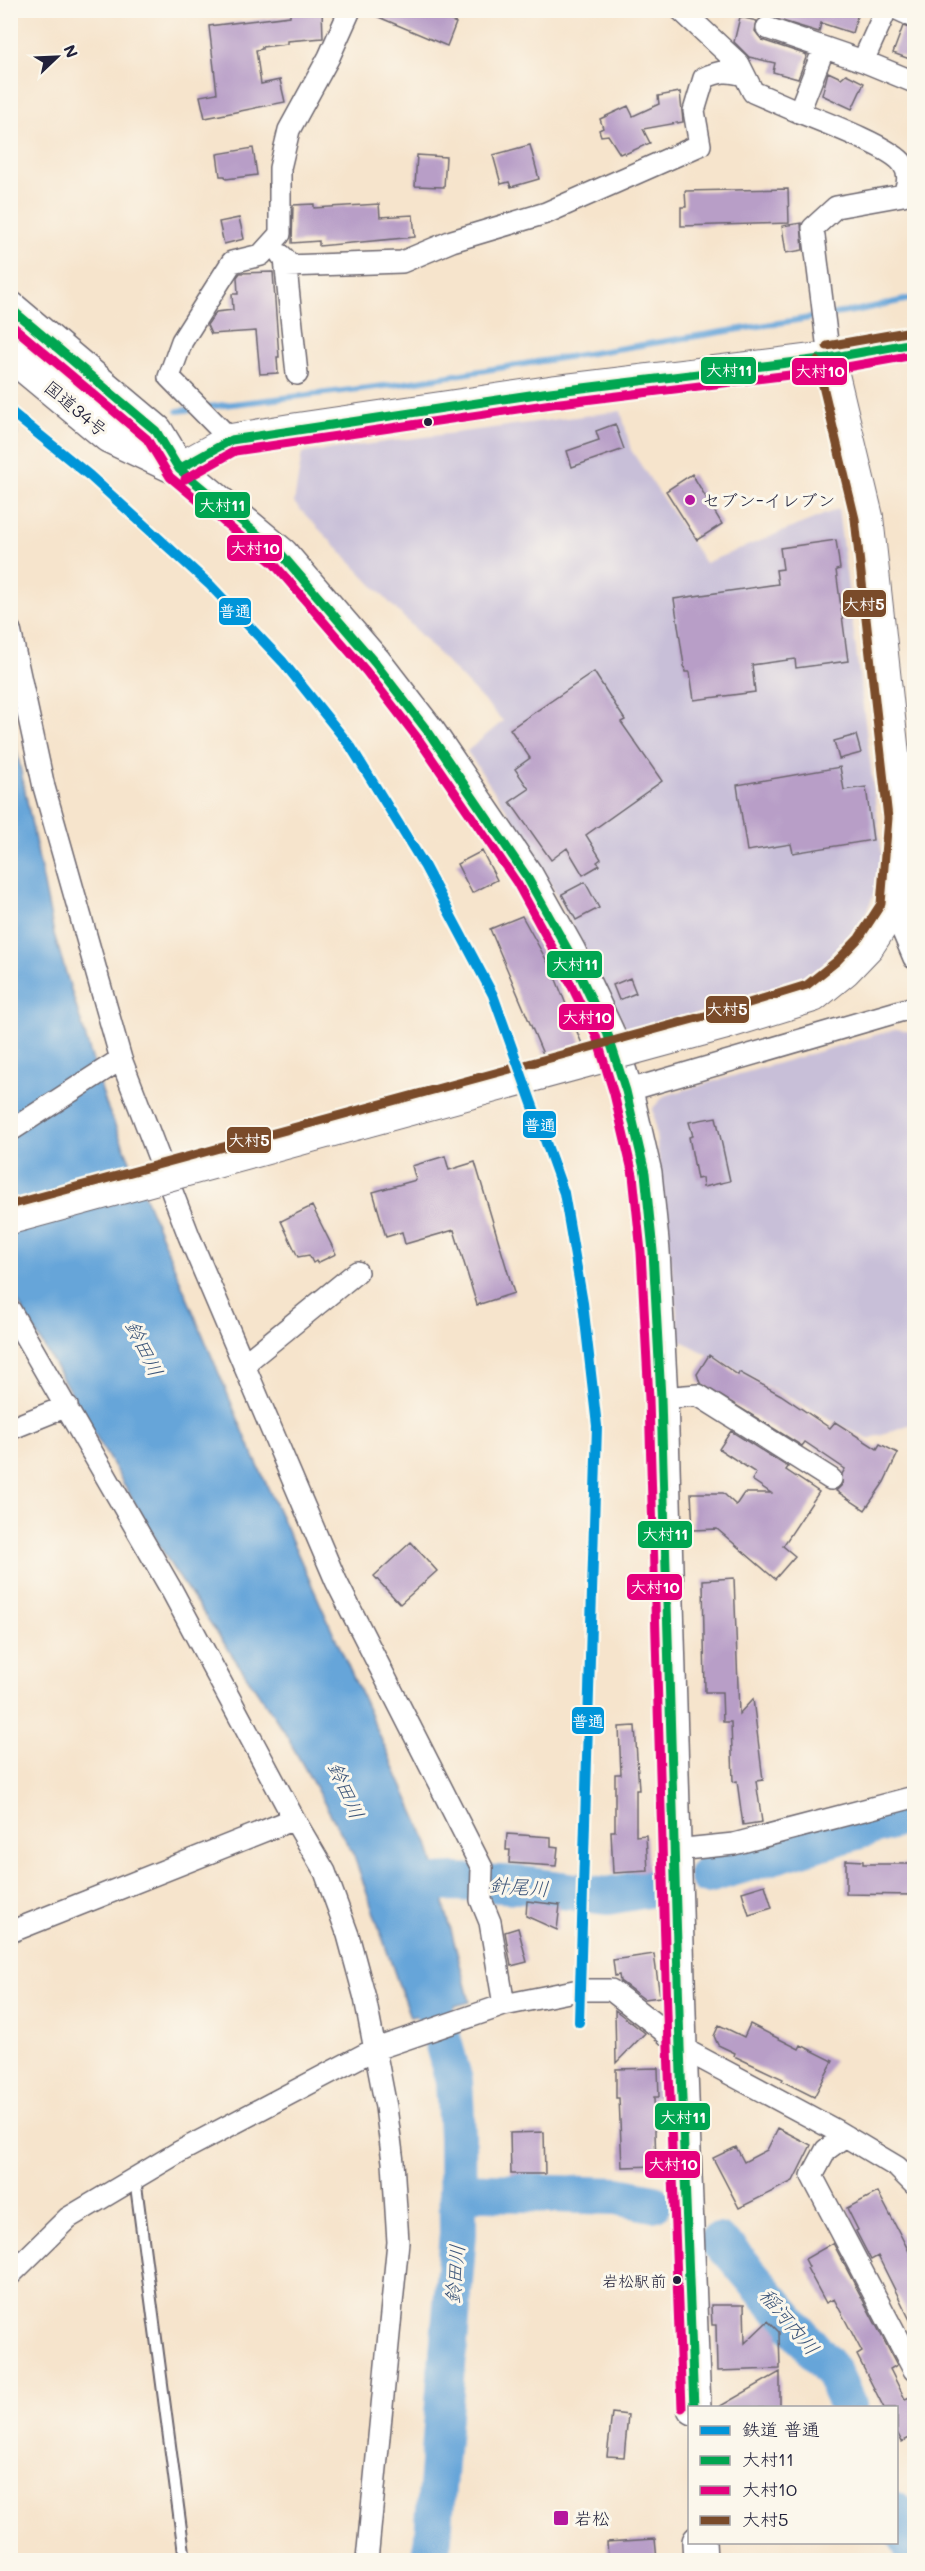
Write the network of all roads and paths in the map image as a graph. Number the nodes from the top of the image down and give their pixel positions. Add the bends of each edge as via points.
1 (350, 10) edge
2 (681, 10) edge
3 (886, 10) edge
4 (899, 10) edge
5 (915, 17) edge
6 (767, 28) dead end
7 (824, 48) junction
8 (863, 61) junction
9 (744, 75) junction
10 (915, 82) edge
11 (799, 112) junction
12 (270, 245) junction
13 (286, 266) junction
14 (10, 308) edge
15 (915, 343) edge
16 (827, 344) junction
17 (10, 354) edge
18 (297, 375) dead end
19 (221, 430) junction
20 (179, 469) junction
21 (10, 630) edge
22 (892, 908) junction
23 (915, 958) edge
24 (915, 1007) edge
25 (113, 1065) junction
26 (626, 1091) junction
27 (10, 1131) edge
28 (10, 1218) edge
29 (357, 1272) dead end
30 (10, 1310) edge
31 (244, 1364) junction
32 (661, 1398) junction
33 (67, 1406) junction
34 (10, 1428) edge
35 (831, 1479) dead end
36 (915, 1797) edge
37 (294, 1818) junction
38 (675, 1850) junction
39 (10, 1932) edge
40 (501, 2006) junction
41 (680, 2047) junction
42 (377, 2049) junction
43 (845, 2136) junction
44 (135, 2178) junction
45 (915, 2184) edge
46 (10, 2275) edge
47 (915, 2370) edge
48 (694, 2406) edge
49 (699, 2544) edge
50 (184, 2560) edge
51 (367, 2560) edge
52 (700, 2560) edge

1 - 12 street via 289,130 280,168 280,234
2 - 9 street via 739,63
3 - 8 street
4 - 5 street
6 - 7 street
7 - 8 street
7 - 11 street
8 - 10 street
9 - 11 street via 753,93
9 - 13 street via 728,70 704,78 694,111 700,145 546,213 452,241 402,262
11 - 16 street via 874,145 902,161 908,173 903,195 836,207 813,228
12 - 13 street via 285,259
12 - 19 street via 261,255 232,262 182,341 169,377
13 - 18 street
14 - 20 highway, 国道34号 via 156,431
15 - 16 main road
16 - 19 main road via 550,392
16 - 22 main road via 867,517 900,818
17 - 20 highway, 国道34号 via 109,436
19 - 20 main road
20 - 26 highway, 国道34号 via 282,555 429,733 527,877 564,943 606,1032
21 - 25 street via 44,787
22 - 23 street
22 - 28 main road, bridge via 868,946 813,996
24 - 26 street
25 - 27 street
25 - 31 street
26 - 32 highway, 国道34号 via 645,1173
29 - 31 street
30 - 33 street
31 - 40 street via 336,1581 482,1868 481,1900 490,1922
32 - 35 street via 698,1395 765,1425
32 - 38 highway, 国道34号
33 - 34 street
33 - 37 street
36 - 38 street via 734,1844
37 - 39 street
37 - 42 street via 325,1872 348,1935
38 - 41 highway, 国道34号
40 - 41 street via 579,1990 611,1990
40 - 42 street
41 - 43 street
41 - 48 highway, 国道34号
42 - 44 street via 178,2151
42 - 51 street via 393,2162 398,2242
43 - 45 street via 897,2167
43 - 47 street via 826,2150 812,2176
44 - 46 street via 68,2218
44 - 50 lane
49 - 52 highway

